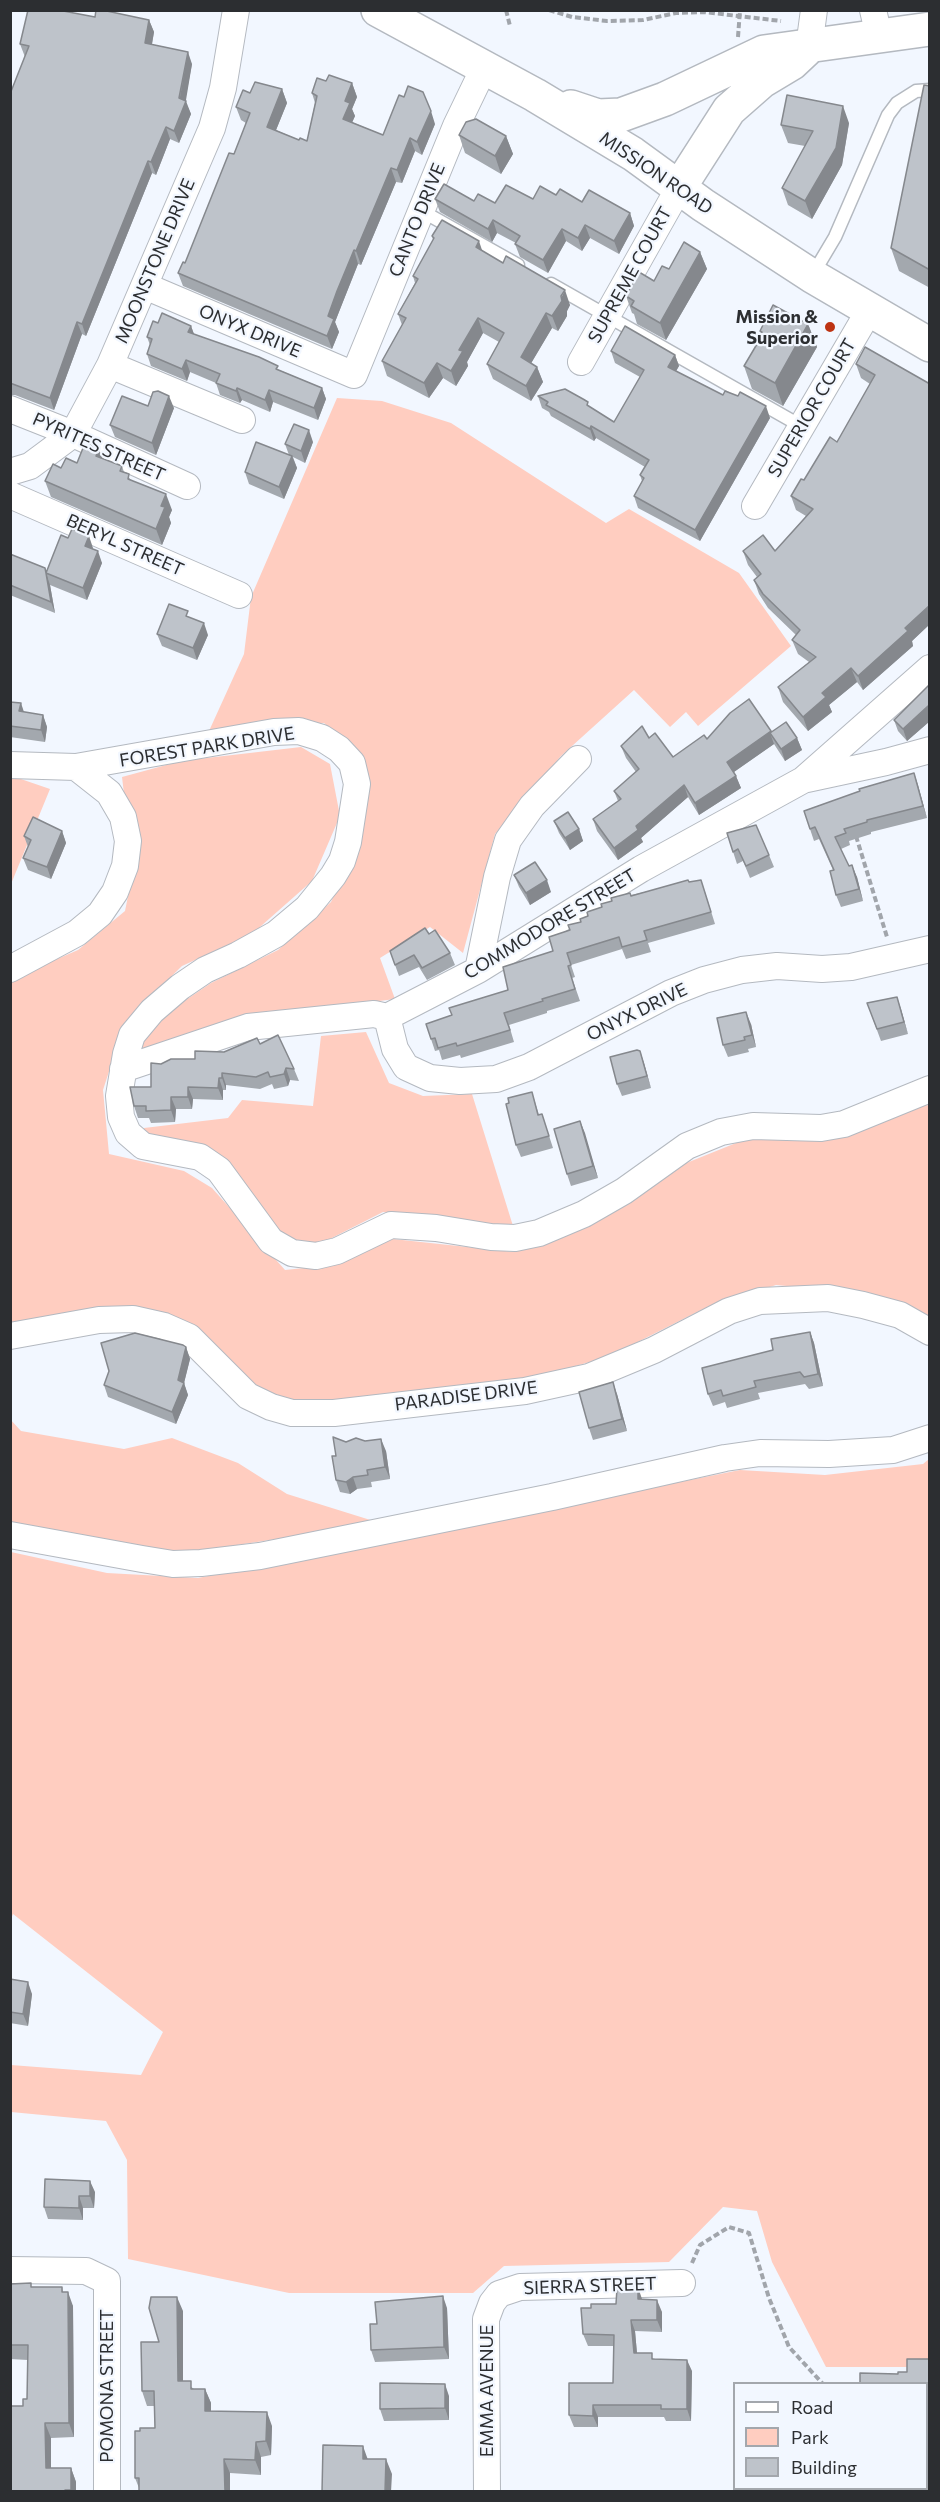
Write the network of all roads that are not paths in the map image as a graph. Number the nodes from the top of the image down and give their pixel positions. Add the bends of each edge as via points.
1 (236, 10) edge
2 (378, 10) edge
3 (814, 10) edge
4 (876, 23) edge
5 (930, 28) edge
6 (809, 47) junction
7 (484, 68) junction
8 (930, 90) edge
9 (535, 95) junction
10 (679, 188) junction
11 (420, 210) junction
12 (812, 276) junction
13 (145, 286) junction
14 (869, 311) junction
15 (606, 315) junction
16 (930, 345) edge
17 (581, 362) dead end
18 (110, 365) junction
19 (354, 375) joint
20 (10, 409) edge
21 (242, 420) dead end
22 (801, 426) junction
23 (73, 434) junction
24 (10, 472) edge
25 (187, 486) dead end
26 (10, 495) edge
27 (755, 506) dead end
28 (239, 595) dead end
29 (930, 668) edge
30 (930, 750) edge
31 (578, 759) dead end
32 (10, 765) edge
33 (76, 767) junction
34 (803, 780) junction
35 (930, 949) edge
36 (10, 969) edge
37 (478, 970) junction
38 (387, 1017) junction
39 (123, 1069) junction
40 (930, 1089) edge
41 (930, 1332) edge
42 (10, 1336) edge
43 (930, 1438) edge
44 (10, 1535) edge
45 (10, 2270) edge
46 (682, 2283) road end
47 (499, 2294) joint
48 (107, 2492) edge
49 (487, 2492) edge

1 - 13 street, MOONSTONE DRIVE via 212,128
2 - 7 main road, MISSION ROAD
3 - 6 street
4 - 5 main road
4 - 6 main road
6 - 9 main road via 764,52 665,99 621,115 598,116
6 - 10 main road via 729,110
7 - 9 main road, MISSION ROAD
7 - 11 street, CANTO DRIVE
8 - 12 lane via 916,91 897,103 888,115 835,237
9 - 10 main road, MISSION ROAD via 633,154
10 - 12 main road, MISSION ROAD
10 - 15 street, SUPREME COURT
11 - 15 lane
11 - 19 street, CANTO DRIVE
12 - 14 main road, MISSION ROAD
13 - 18 street, MOONSTONE DRIVE
13 - 19 street, ONYX DRIVE
14 - 16 main road, MISSION ROAD
14 - 22 street, SUPERIOR COURT
15 - 17 street, SUPREME COURT
15 - 22 lane
18 - 21 street
18 - 23 street, MOONSTONE DRIVE
20 - 23 street, PYRITES STREET
22 - 27 street, SUPERIOR COURT
23 - 24 street, MOONSTONE DRIVE via 30,466
23 - 25 street, PYRITES STREET
26 - 28 street, BERYL STREET
29 - 34 street, COMMODORE STREET
30 - 34 street
31 - 37 street via 532,806 508,840
32 - 33 street, FOREST PARK DRIVE
33 - 36 street via 110,793 123,817 129,842 125,866 115,892 99,914 77,933
33 - 39 street, FOREST PARK DRIVE via 299,731 322,738 339,750 352,763 357,784 342,861 307,908 276,934 205,970 152,1011 132,1035
34 - 37 street, COMMODORE STREET via 641,869
35 - 38 street, ONYX DRIVE via 851,967 777,966 704,980 671,993 529,1067 496,1079 430,1078 406,1066 395,1049
37 - 38 street, COMMODORE STREET
38 - 39 street via 374,1014 248,1026
39 - 40 street, FOREST PARK DRIVE via 119,1096 121,1117 128,1133 143,1146 200,1157 219,1170 271,1241 292,1253 316,1256 338,1251 391,1225 491,1237 539,1233 584,1214 687,1146 721,1132 753,1126 821,1128 843,1124
41 - 42 street, PARADISE DRIVE via 900,1315 863,1305 828,1299 760,1301 729,1311 654,1350 589,1377 525,1390 334,1413 292,1413 248,1396 189,1337 164,1326 133,1319 99,1320
43 - 44 street via 893,1450 760,1453 725,1458 540,1500 260,1556 201,1563 173,1564
45 - 48 street, POMONA STREET via 86,2271 107,2282
46 - 47 street, SIERRA STREET via 520,2287
47 - 49 street, EMMA AVENUE via 486,2319

